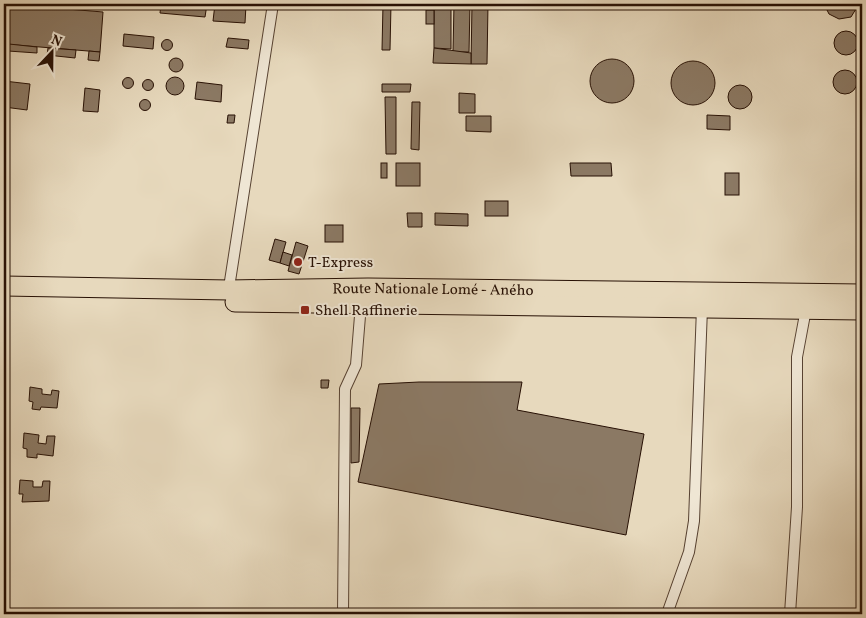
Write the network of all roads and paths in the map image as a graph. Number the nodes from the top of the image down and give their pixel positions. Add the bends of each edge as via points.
1 (273, 4) edge
2 (4, 286) edge
3 (862, 294) edge
4 (227, 296) junction
5 (367, 296) junction
6 (4, 297) edge
7 (702, 308) junction
8 (806, 309) junction
9 (862, 310) edge
10 (343, 614) edge
11 (667, 614) edge
12 (790, 614) edge

1 - 4 street
2 - 4 highway, Route Nationale Lomé - Aného
3 - 5 highway, Route Nationale Lomé - Aného
4 - 5 highway, Route Nationale Lomé - Aného
4 - 6 highway, Route Nationale Lomé - Aného
5 - 7 highway, Route Nationale Lomé - Aného
5 - 10 street via 360,316 356,365 345,389
7 - 8 highway, Route Nationale Lomé - Aného
7 - 11 street via 694,521 689,552
8 - 9 highway, Route Nationale Lomé - Aného
8 - 12 street via 797,357 798,508

